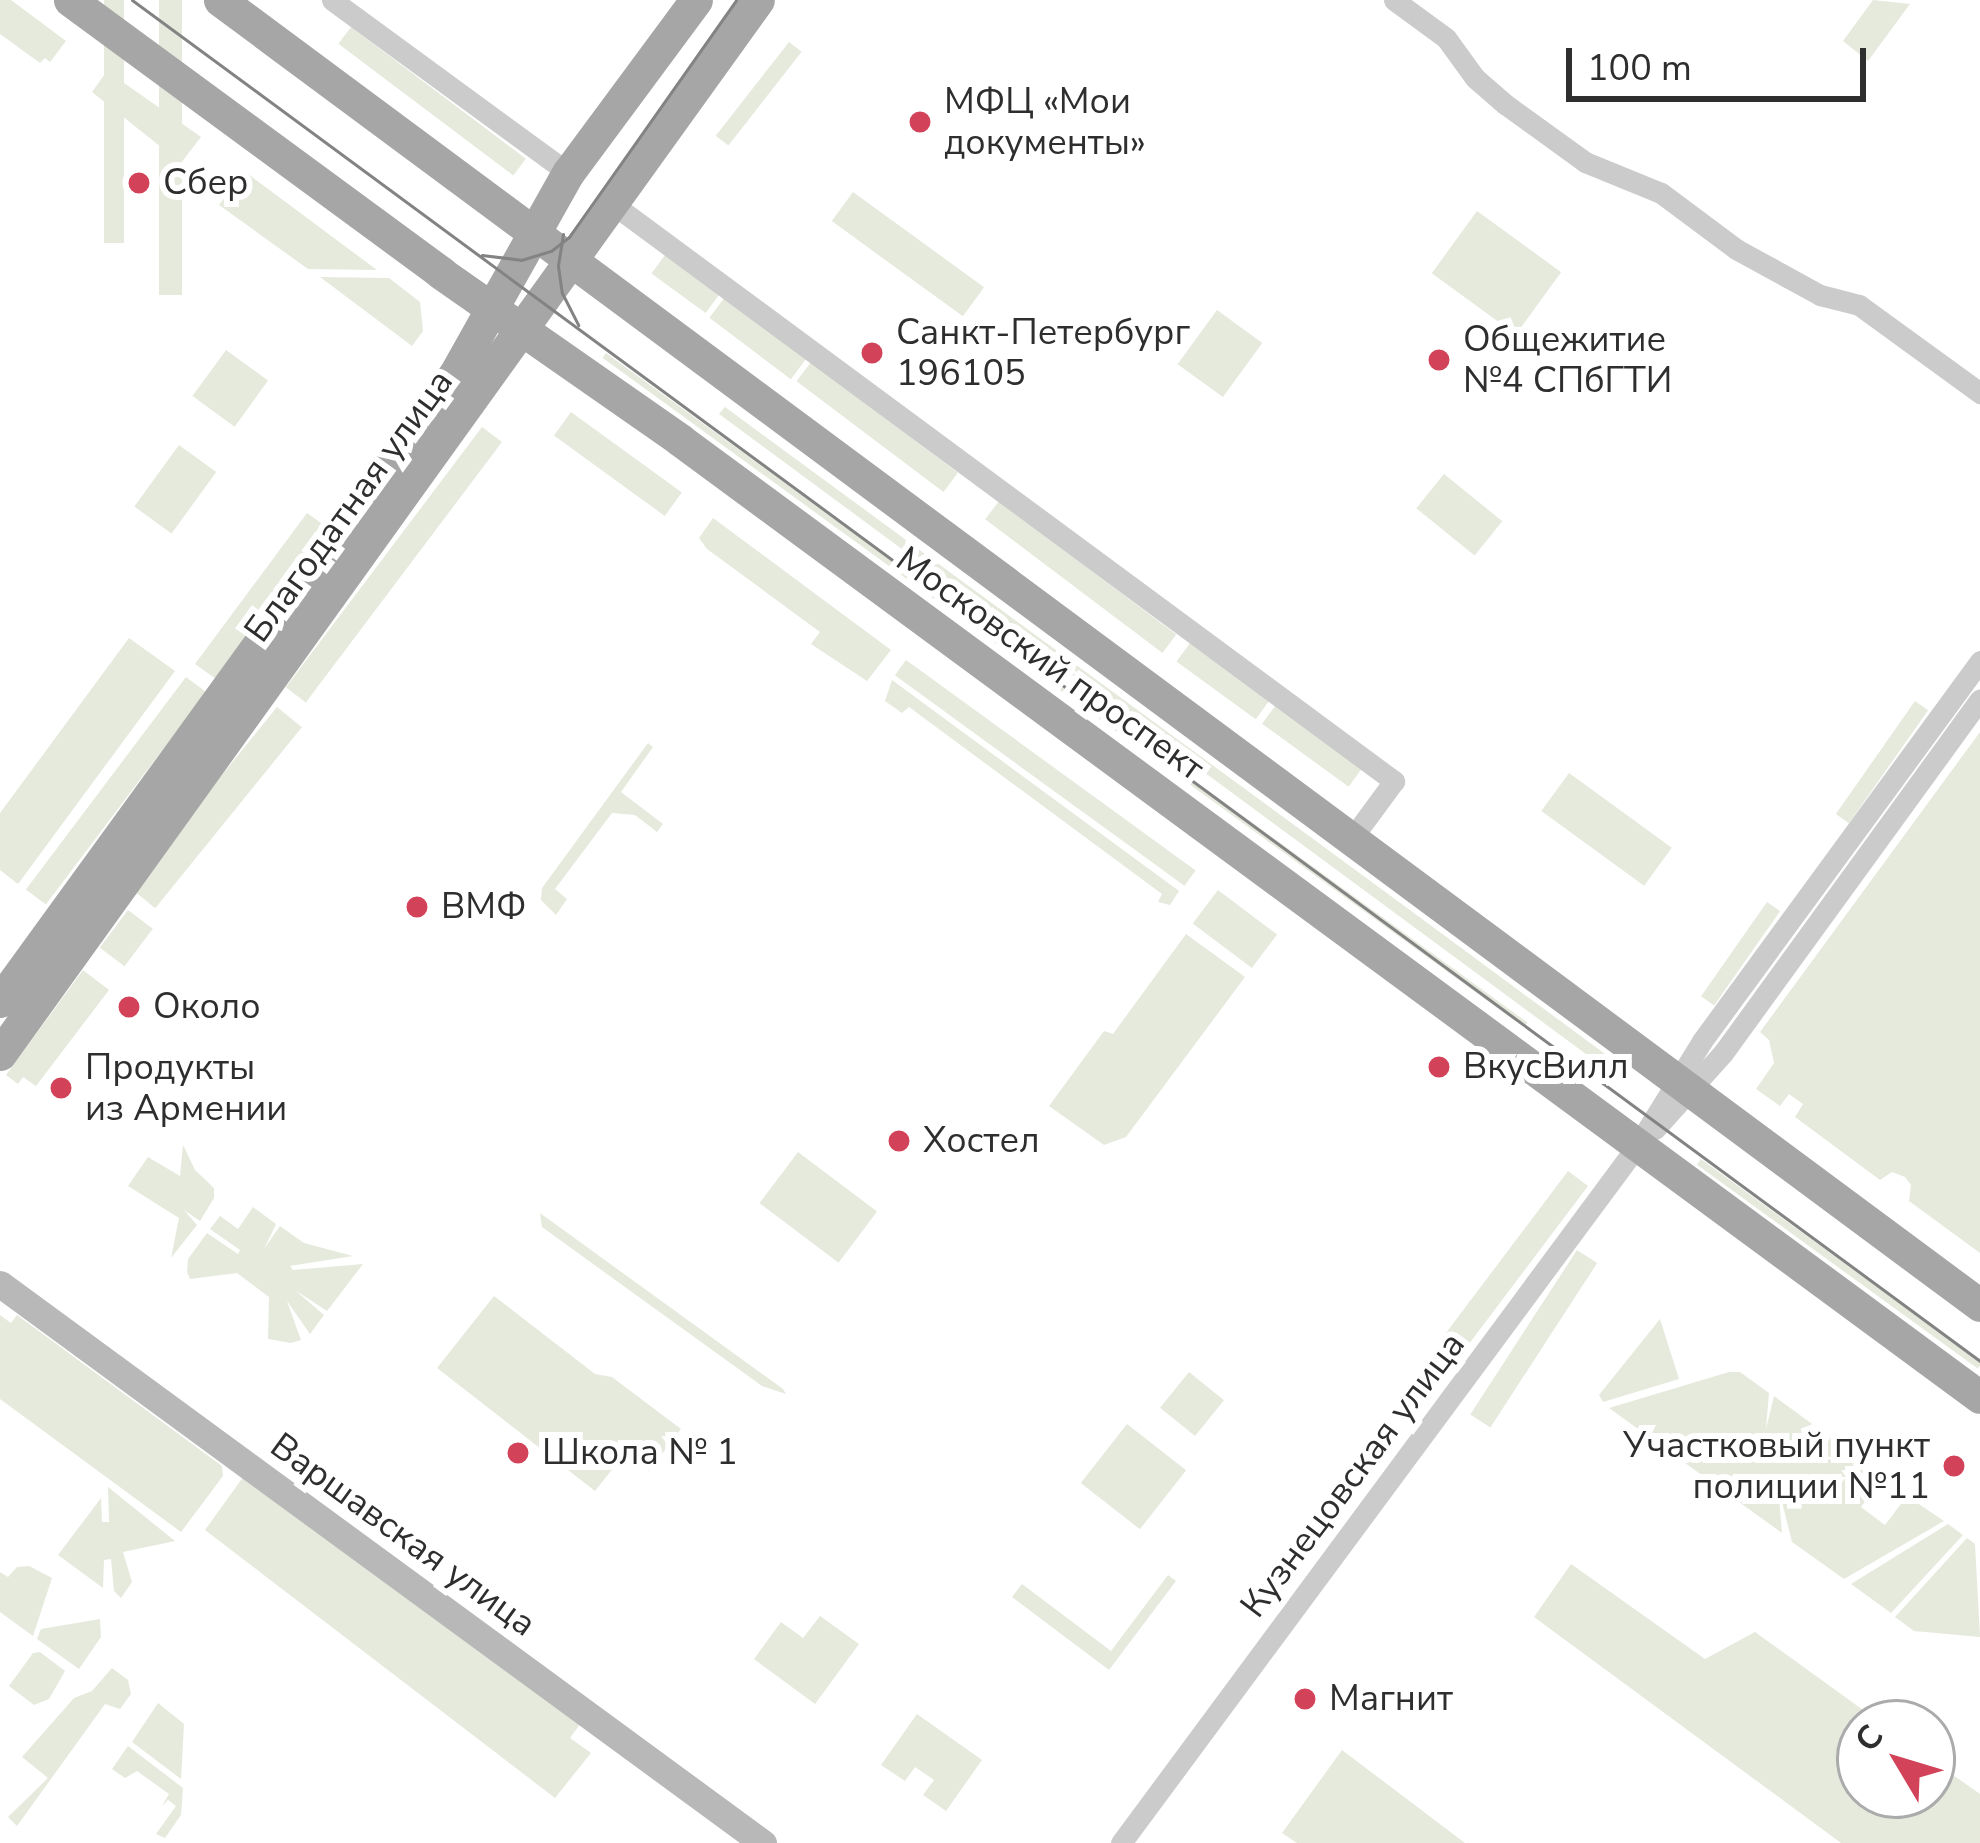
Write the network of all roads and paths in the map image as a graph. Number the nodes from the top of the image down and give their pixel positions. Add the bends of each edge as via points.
1 (70, 0) edge
2 (220, 0) edge
3 (332, 0) edge
4 (696, 0) edge
5 (758, 0) edge
6 (1394, 0) edge
7 (568, 173) junction
8 (610, 202) junction
9 (533, 230) junction
10 (570, 260) junction
11 (509, 318) junction
12 (1980, 393) edge
13 (1980, 661) edge
14 (1980, 699) edge
15 (1350, 841) junction
16 (0, 1001) edge
17 (0, 1054) edge
18 (1684, 1086) junction
19 (1637, 1146) junction
20 (0, 1284) edge
21 (1980, 1305) edge
22 (1980, 1397) edge
23 (763, 1843) edge
24 (1121, 1843) edge

1 - 11 main road, Московский проспект
2 - 9 main road, Московский проспект
3 - 7 street
4 - 7 main road, Благодатная улица
5 - 8 main road, Благодатная улица
6 - 12 street via 1446,38 1474,78 1585,162 1660,193 1736,249 1820,295 1858,305
7 - 9 main road, Благодатная улица
8 - 10 main road, Благодатная улица
8 - 15 street via 1394,781
9 - 10 main road, Московский проспект
9 - 11 main road, Благодатная улица
10 - 11 main road, Благодатная улица
10 - 15 main road, Московский проспект
11 - 16 main road, Благодатная улица
11 - 17 main road, Благодатная улица
11 - 19 main road, Московский проспект
13 - 18 street, Кузнецовская улица
14 - 18 street, Кузнецовская улица
15 - 18 main road, Московский проспект
18 - 19 street, Кузнецовская улица
18 - 21 main road, Московский проспект
19 - 22 main road, Московский проспект
19 - 24 street, Кузнецовская улица
20 - 23 street, Варшавская улица

